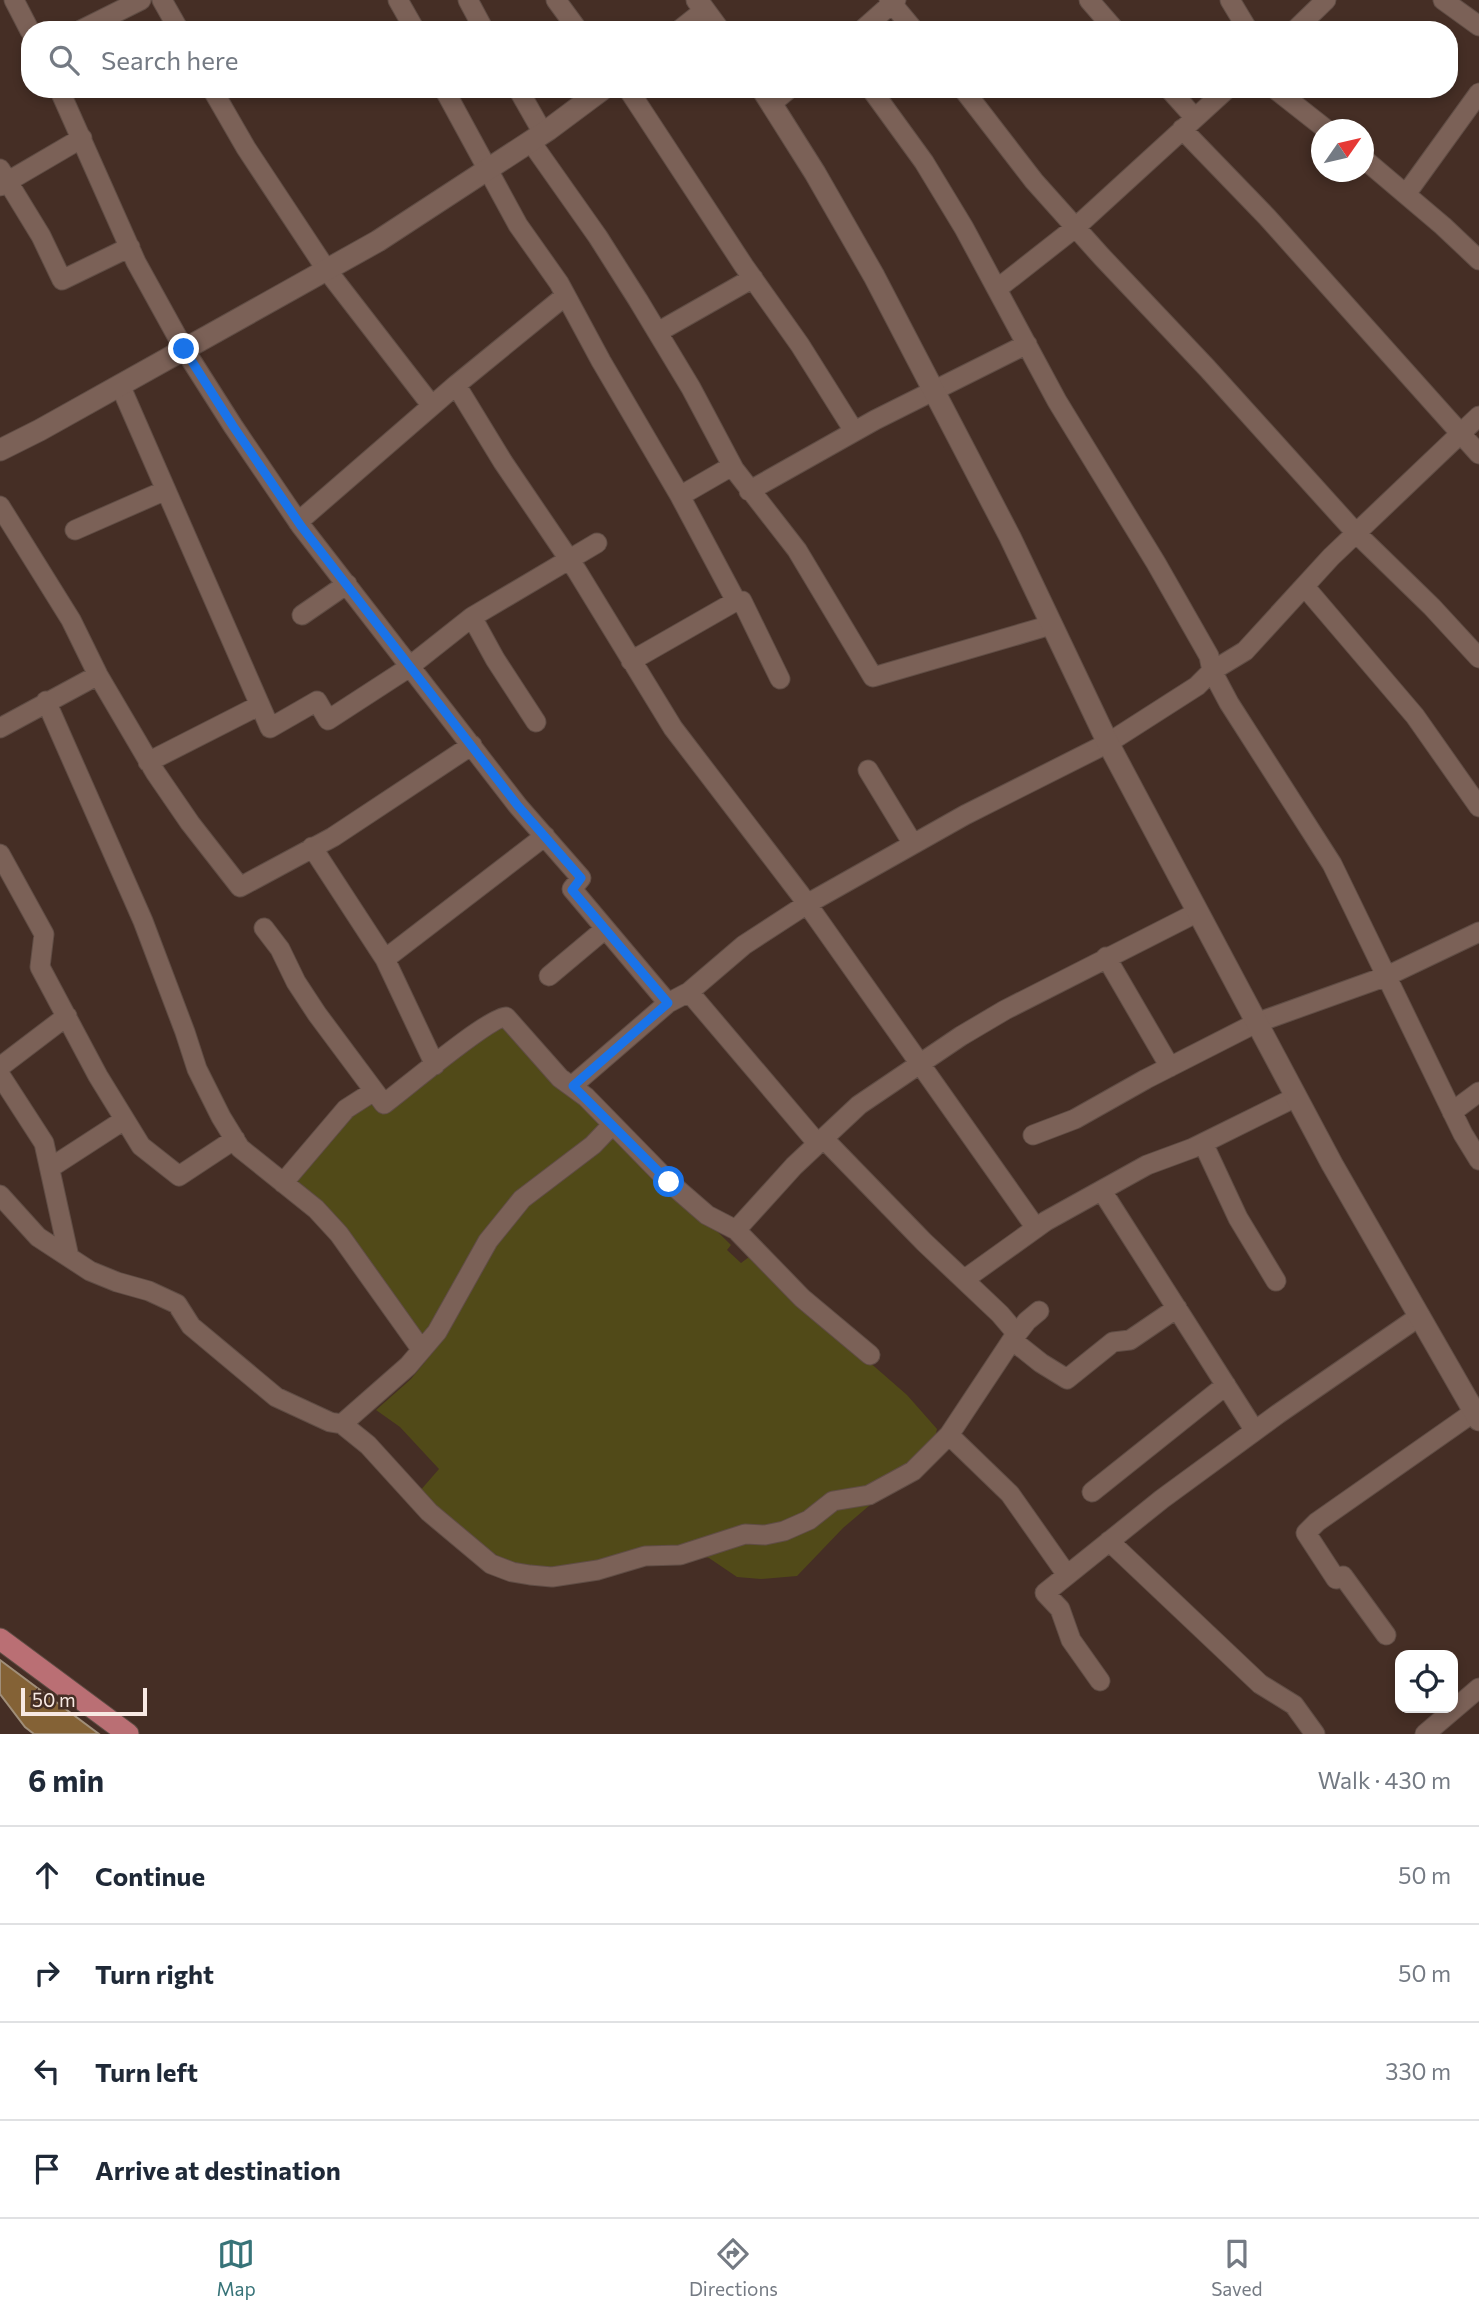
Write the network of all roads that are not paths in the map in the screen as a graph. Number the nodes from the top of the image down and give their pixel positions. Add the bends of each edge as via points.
1 (15, 0) edge
2 (141, 0) edge
3 (162, 0) edge
4 (398, 0) edge
5 (468, 0) edge
6 (556, 0) edge
7 (1089, 0) edge
8 (1230, 0) edge
9 (1326, 0) edge
10 (1443, 0) edge
11 (892, 1) edge
12 (701, 6) edge
13 (25, 21) edge
14 (99, 21) edge
15 (174, 21) edge
16 (410, 21) edge
17 (479, 21) edge
18 (571, 21) edge
19 (688, 21) edge
20 (712, 21) edge
21 (871, 21) edge
22 (907, 21) edge
23 (1107, 21) edge
24 (1243, 21) edge
25 (1304, 21) edge
26 (1479, 26) edge
27 (1479, 93) edge
28 (63, 98) edge
29 (217, 98) edge
30 (449, 98) edge
31 (521, 98) edge
32 (591, 98) edge
33 (634, 98) edge
34 (767, 98) edge
35 (878, 98) edge
36 (970, 98) edge
37 (1174, 98) edge
38 (1217, 98) edge
39 (1286, 98) edge
40 (1313, 119) edge
41 (1189, 123) junction
42 (82, 138) junction
43 (537, 138) junction
44 (1374, 168) edge
45 (488, 170) junction
46 (2, 179) edge
47 (1406, 194) junction
48 (1076, 227) junction
49 (130, 247) junction
50 (1479, 260) edge
51 (326, 269) junction
52 (753, 278) junction
53 (997, 289) junction
54 (565, 296) junction
55 (657, 332) junction
56 (1027, 344) junction
57 (184, 349) junction
58 (120, 385) junction
59 (456, 385) junction
60 (934, 392) junction
61 (432, 406) junction
62 (1479, 416) edge
63 (854, 431) junction
64 (1461, 433) junction
65 (0, 450) edge
66 (1479, 454) edge
67 (732, 466) junction
68 (166, 491) junction
69 (749, 491) junction
70 (680, 496) junction
71 (0, 506) edge
72 (298, 522) junction
73 (75, 530) dead end
74 (1356, 533) junction
75 (597, 543) dead end
76 (569, 560) junction
77 (347, 584) junction
78 (1305, 587) junction
79 (736, 601) junction
80 (302, 615) dead end
81 (472, 617) junction
82 (1051, 625) junction
83 (1479, 658) edge
84 (631, 661) junction
85 (409, 666) junction
86 (1212, 671) junction
87 (98, 675) junction
88 (780, 680) dead end
89 (46, 701) junction
90 (260, 705) junction
91 (536, 722) dead end
92 (0, 728) edge
93 (1108, 743) junction
94 (472, 745) junction
95 (148, 762) junction
96 (868, 770) dead end
97 (1479, 807) edge
98 (545, 836) junction
99 (913, 844) junction
100 (312, 847) junction
101 (0, 854) edge
102 (807, 904) junction
103 (1198, 912) junction
104 (264, 928) dead end
105 (605, 929) junction
106 (1479, 932) edge
107 (1107, 957) junction
108 (385, 959) junction
109 (549, 976) dead end
110 (1387, 976) junction
111 (689, 992) junction
112 (668, 1003) junction
113 (67, 1016) junction
114 (1256, 1023) junction
115 (921, 1064) junction
116 (435, 1065) junction
117 (0, 1067) edge
118 (1170, 1067) junction
119 (0, 1075) edge
120 (573, 1086) junction
121 (374, 1091) junction
122 (1479, 1092) edge
123 (1296, 1097) junction
124 (1452, 1112) junction
125 (124, 1120) junction
126 (612, 1125) junction
127 (1033, 1135) dead end
128 (235, 1139) junction
129 (821, 1141) junction
130 (1203, 1143) junction
131 (1479, 1160) edge
132 (50, 1168) junction
133 (283, 1184) junction
134 (1101, 1191) junction
135 (0, 1195) edge
136 (1036, 1228) junction
137 (736, 1230) junction
138 (69, 1257) junction
139 (965, 1279) junction
140 (1276, 1281) dead end
141 (1177, 1308) junction
142 (1039, 1311) dead end
143 (1420, 1316) junction
144 (1014, 1337) junction
145 (421, 1349) junction
146 (870, 1355) dead end
147 (1226, 1385) junction
148 (1477, 1416) edge
149 (342, 1424) junction
150 (1255, 1430) junction
151 (949, 1435) junction
152 (1092, 1492) dead end
153 (1109, 1541) junction
154 (1067, 1575) junction
155 (1386, 1635) dead end
156 (0, 1639) edge
157 (1100, 1681) dead end
158 (1479, 1688) edge
159 (128, 1734) edge
160 (1315, 1734) edge
161 (1425, 1734) edge

1 - 13 street
2 - 14 street
3 - 15 street
4 - 16 street
5 - 17 street
6 - 18 street
7 - 23 street
8 - 24 street
9 - 25 street
10 - 26 street
11 - 21 street
11 - 22 street
12 - 19 street
12 - 20 street
27 - 47 street
28 - 42 street
29 - 51 street
30 - 45 street
31 - 43 street
32 - 43 street
33 - 52 street
34 - 60 street via 874,276
35 - 53 street via 924,162
36 - 48 street
37 - 41 street
38 - 41 street
39 - 40 street
41 - 48 street
41 - 64 street
42 - 46 street
42 - 49 street
43 - 45 street
43 - 55 street
44 - 47 street
45 - 51 street
45 - 54 street
46 - 49 street via 41,236 62,280
47 - 50 street
48 - 53 street
48 - 74 street
49 - 57 street
51 - 57 street
51 - 61 street
52 - 55 street
52 - 63 street
53 - 56 street
54 - 59 street
54 - 70 street
55 - 67 street
56 - 60 street
56 - 86 street via 1209,656
57 - 58 street
57 - 72 street
58 - 65 street
58 - 68 street
59 - 61 street
59 - 76 street
60 - 63 street
60 - 82 street
61 - 72 street
62 - 64 street
63 - 69 street
64 - 66 street
64 - 74 street
67 - 69 street
67 - 70 street
68 - 73 street
68 - 90 street
69 - 82 street via 797,550 873,677
70 - 79 street
71 - 87 street via 71,620
72 - 77 street
74 - 78 street
74 - 83 street
75 - 76 street
76 - 81 street
76 - 84 street
77 - 80 street
77 - 85 street
78 - 86 street via 1245,651
78 - 97 street via 1415,716
79 - 84 street
79 - 88 street via 742,601
81 - 85 street
81 - 91 street
82 - 93 street
84 - 102 street via 673,728
85 - 90 street via 328,720 317,701 270,728
85 - 94 street
86 - 93 street via 1197,686
86 - 110 street via 1332,864
87 - 89 street
87 - 95 street
89 - 92 street
89 - 128 street via 144,921 197,1069
90 - 95 street
93 - 99 street
93 - 103 street
94 - 98 street
94 - 100 street
95 - 100 street via 240,887
96 - 99 street
98 - 105 street via 581,878 572,890
98 - 108 street
99 - 102 street
100 - 108 street
101 - 113 street via 44,933 40,967
102 - 111 street via 744,945
102 - 115 street
103 - 107 street
103 - 114 street
104 - 121 street via 317,1014
105 - 109 street
105 - 112 street
106 - 110 street
107 - 115 street via 1005,1010
107 - 118 street
108 - 116 street
110 - 114 street
110 - 124 street
111 - 112 street
111 - 129 street
112 - 120 street
113 - 117 street
113 - 125 street
114 - 118 street
114 - 123 street
115 - 129 street via 859,1105
115 - 136 street
116 - 120 street via 503,1016
116 - 121 street via 384,1104
118 - 127 street via 1075,1119
119 - 132 street via 44,1143
120 - 126 street
121 - 133 street via 346,1109
122 - 124 street
123 - 130 street
123 - 143 street
124 - 131 street
125 - 128 street via 141,1146 179,1176
125 - 132 street
126 - 137 street via 707,1215
126 - 145 street via 522,1199 488,1241 437,1332
128 - 133 street
129 - 137 street
129 - 139 street
130 - 134 street via 1147,1165
130 - 140 street via 1238,1218
132 - 138 street
133 - 145 street via 339,1234
134 - 136 street
134 - 141 street
135 - 138 street via 38,1237
136 - 139 street
137 - 146 street via 802,1298
138 - 149 street via 90,1271 177,1304 191,1326 276,1397
139 - 144 street via 1000,1314
141 - 144 street via 1130,1340 1113,1342 1067,1379 1041,1363
141 - 147 street
142 - 144 street
143 - 148 street
143 - 150 street
144 - 151 street
145 - 149 street
147 - 150 street
147 - 152 street
148 - 155 street via 1306,1533 1336,1579 1343,1576
149 - 151 street via 368,1445 429,1512 491,1564 552,1577 613,1567 632,1558 680,1555 745,1534 784,1531 833,1502 869,1495 913,1471
150 - 153 street
151 - 154 street via 1010,1494
153 - 154 street
153 - 160 street via 1260,1684 1294,1705
154 - 157 street via 1045,1593 1060,1609 1072,1640
156 - 159 main road
158 - 161 street

